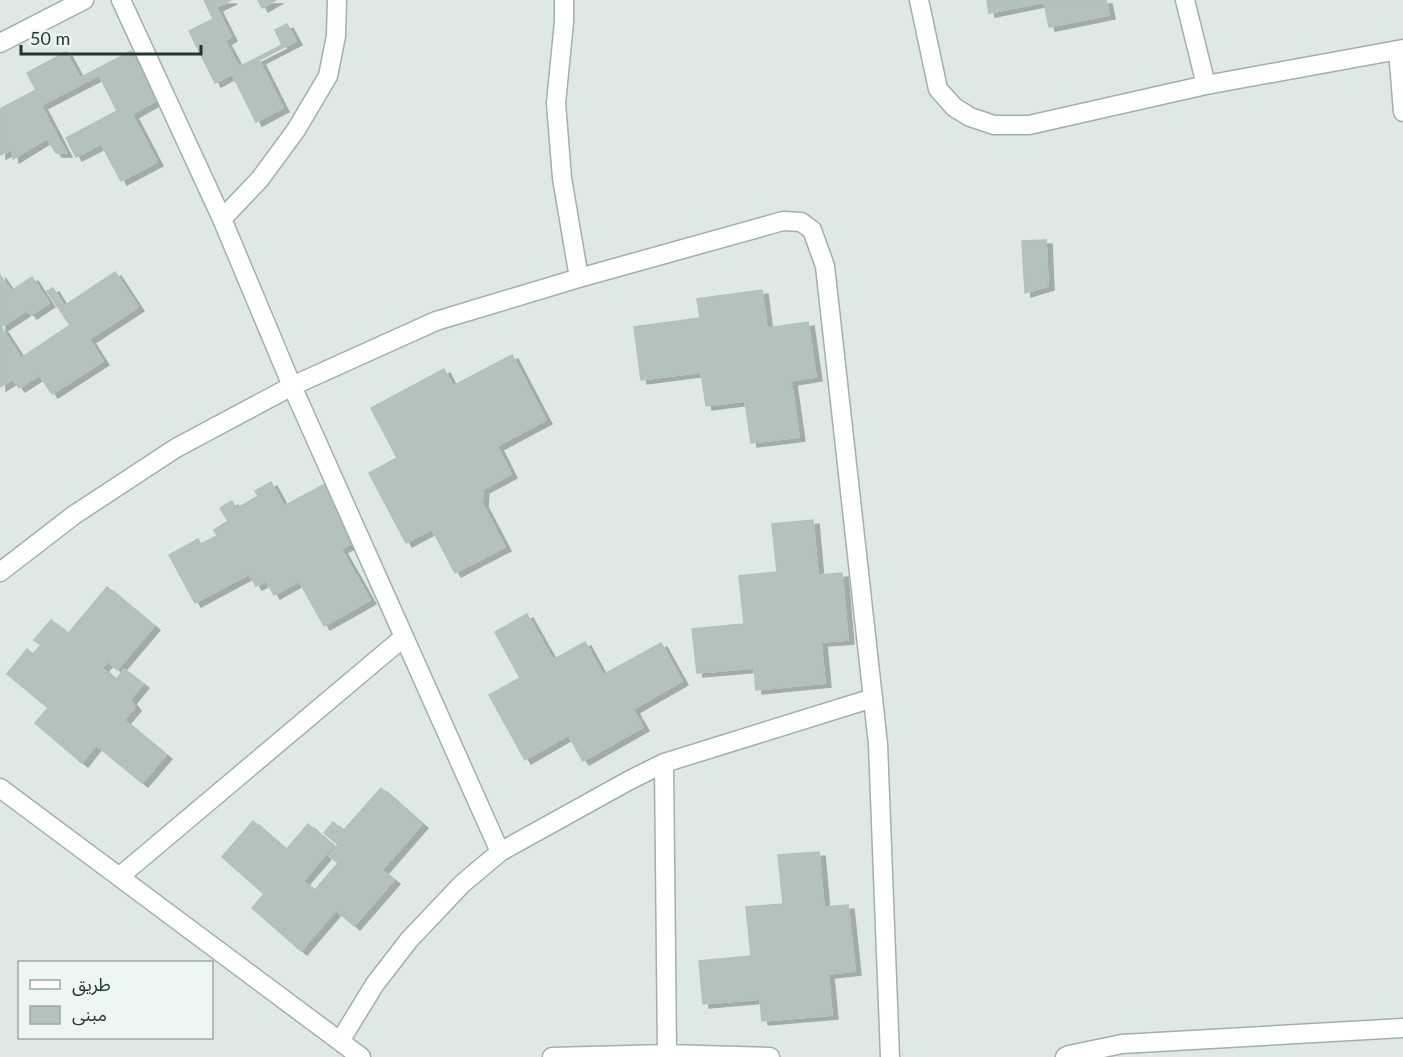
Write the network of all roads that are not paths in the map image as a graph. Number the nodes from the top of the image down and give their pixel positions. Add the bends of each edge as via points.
1 (84, 0) edge
2 (121, 0) edge
3 (337, 0) edge
4 (564, 0) edge
5 (919, 0) edge
6 (1185, 0) edge
7 (0, 43) edge
8 (1400, 50) edge
9 (1206, 85) junction
10 (1403, 112) edge
11 (222, 219) junction
12 (579, 278) junction
13 (292, 386) junction
14 (0, 572) edge
15 (404, 636) junction
16 (873, 698) junction
17 (664, 763) junction
18 (0, 788) edge
19 (500, 852) junction
20 (119, 877) junction
21 (1403, 1028) edge
22 (340, 1041) junction
23 (667, 1054) junction
24 (617, 1056) edge
25 (361, 1057) edge
26 (552, 1057) edge
27 (770, 1057) edge
28 (890, 1057) edge
29 (1065, 1057) edge

1 - 7 street
2 - 11 street
3 - 11 street via 336,36 328,76 296,130 260,179
4 - 12 street via 556,103 562,178
5 - 9 street via 938,89 954,107 994,125 1029,125
6 - 9 street
8 - 9 street
8 - 10 street
11 - 13 street
12 - 13 street via 436,321
12 - 16 street via 783,221 801,222 812,230 825,266
13 - 14 street via 176,448 74,515
13 - 15 street
15 - 19 street
15 - 20 street
16 - 17 street
16 - 28 street
17 - 19 street
17 - 23 street
18 - 20 street
19 - 22 street via 462,884 409,940 375,984
20 - 22 street
21 - 29 street via 1122,1044
22 - 25 street
23 - 24 street
23 - 27 street
24 - 26 street

